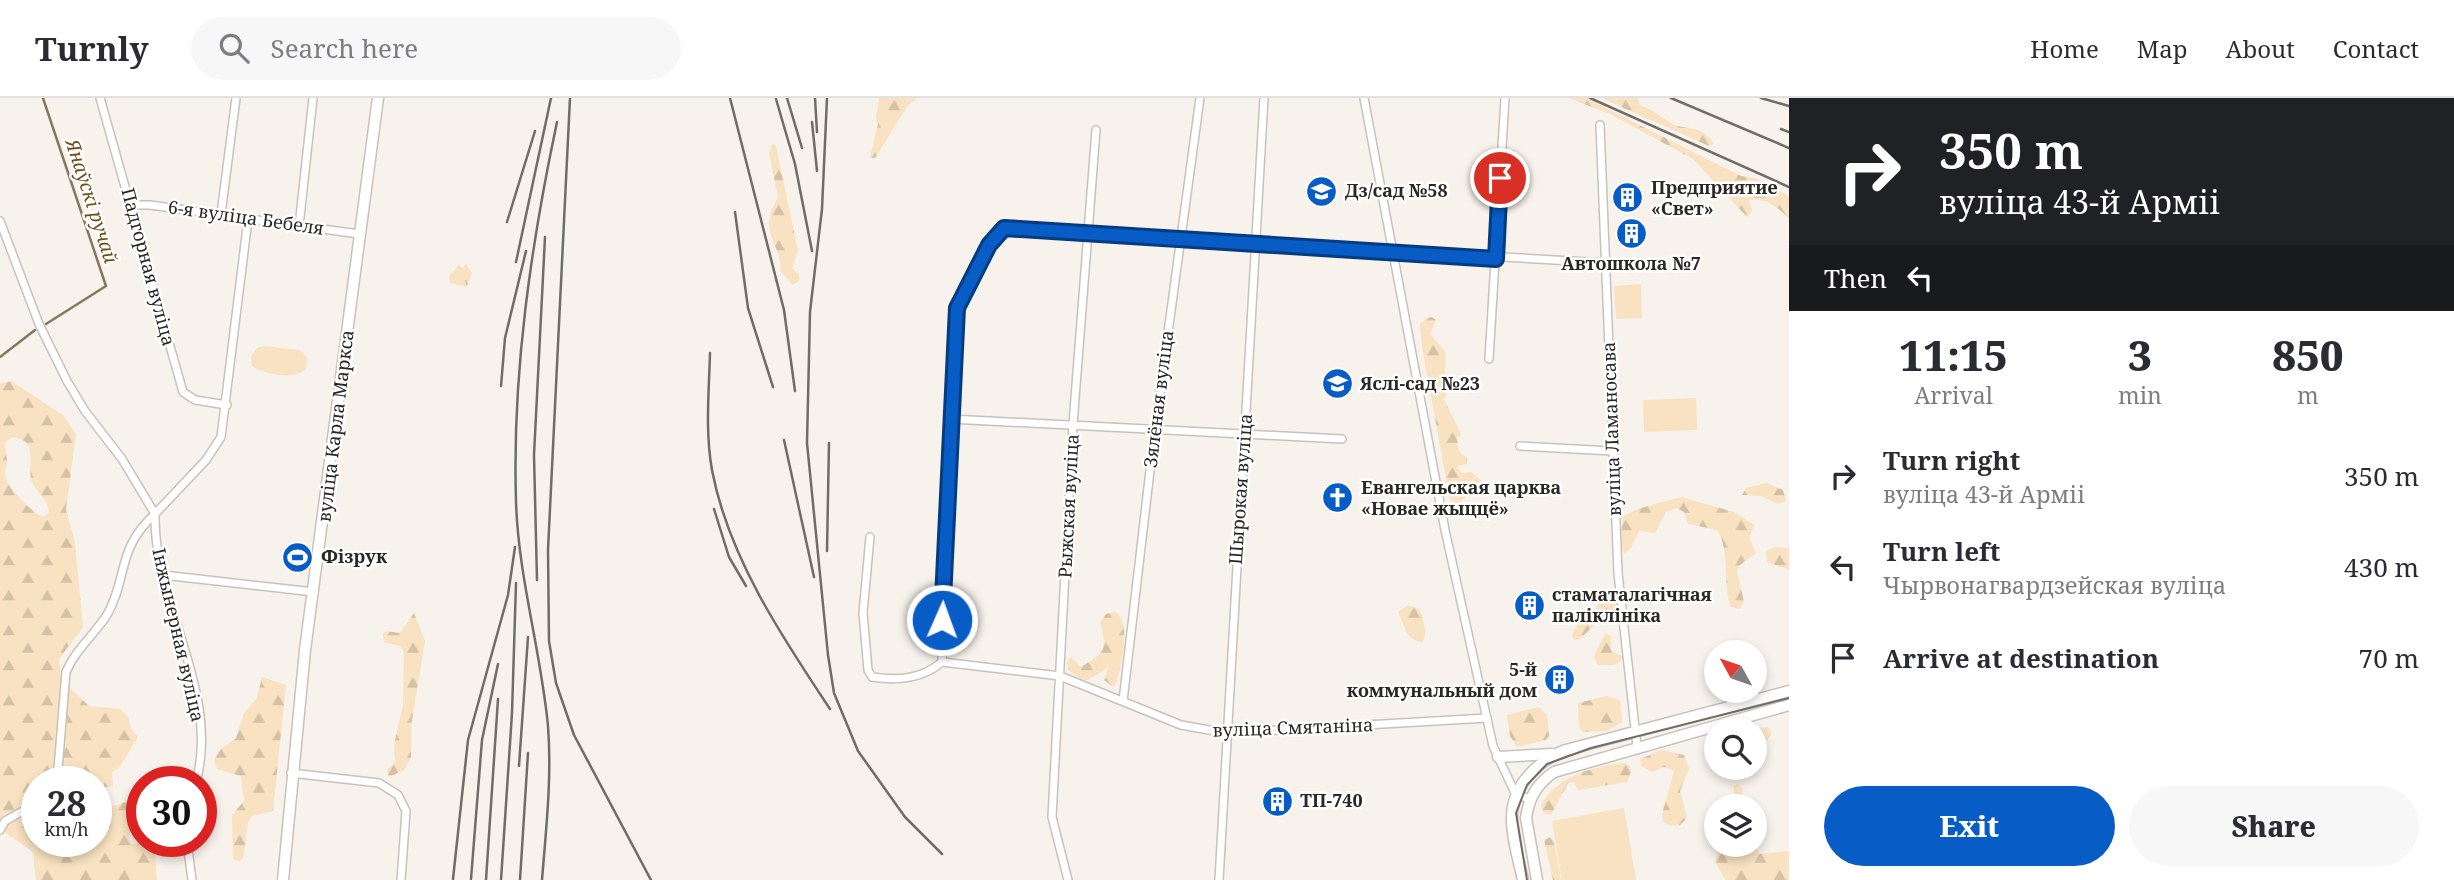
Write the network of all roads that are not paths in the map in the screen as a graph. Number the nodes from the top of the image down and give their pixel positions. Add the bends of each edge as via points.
1 (100, 98) edge
2 (236, 98) edge
3 (313, 98) edge
4 (378, 98) edge
5 (1200, 98) edge
6 (1264, 98) edge
7 (1364, 98) edge
8 (1505, 98) edge
9 (1600, 124) dead end
10 (1096, 130) dead end
11 (132, 205) junction
12 (221, 214) junction
13 (248, 219) junction
14 (0, 221) edge
15 (299, 226) junction
16 (359, 234) junction
17 (1088, 234) junction
18 (1181, 239) junction
19 (1258, 243) junction
20 (1394, 251) junction
21 (1496, 259) junction
22 (1606, 263) junction
23 (1489, 359) dead end
24 (227, 405) junction
25 (950, 419) junction
26 (1073, 424) junction
27 (1155, 428) junction
28 (1246, 434) junction
29 (1342, 439) dead end
30 (1520, 446) dead end
31 (1612, 451) junction
32 (155, 514) junction
33 (870, 537) dead end
34 (163, 575) junction
35 (314, 592) junction
36 (942, 662) junction
37 (1060, 676) junction
38 (1789, 691) edge
39 (1123, 701) junction
40 (1789, 705) edge
41 (1487, 718) junction
42 (1635, 732) junction
43 (1226, 733) junction
44 (1637, 746) junction
45 (1556, 754) junction
46 (1498, 757) junction
47 (58, 766) edge
48 (198, 766) edge
49 (291, 773) junction
50 (1515, 793) junction
51 (1531, 800) junction
52 (21, 812) edge
53 (1526, 818) junction
54 (0, 830) edge
55 (189, 857) edge
56 (192, 880) edge
57 (283, 880) edge
58 (401, 880) edge
59 (1068, 880) edge
60 (1219, 880) edge
61 (1523, 880) edge
62 (1537, 880) edge

1 - 11 street, Падгорная вуліца
2 - 12 street
3 - 15 street
4 - 16 main road, вуліца Карла Маркса
5 - 18 street, Зялёная вуліца
6 - 19 street, Шырокая вуліца
7 - 20 street
8 - 21 street
9 - 22 street, вуліца Ламаносава
10 - 17 street, Рыжская вуліца
11 - 12 street, 6-я вуліца Бебеля
11 - 24 street, Падгорная вуліца via 183,391 195,400
12 - 13 street, 6-я вуліца Бебеля
13 - 15 street, 6-я вуліца Бебеля
13 - 24 street
14 - 32 street via 66,381 122,458
15 - 16 street, 6-я вуліца Бебеля
16 - 35 main road, вуліца Карла Маркса
17 - 18 street
17 - 25 street via 1004,228 989,245 957,308
17 - 26 street, Рыжская вуліца
18 - 19 street
18 - 27 street, Зялёная вуліца
19 - 20 street
19 - 28 street, Шырокая вуліца
20 - 21 street
20 - 41 street via 1443,516
21 - 22 street
21 - 23 street
22 - 31 street, вуліца Ламаносава
24 - 32 street via 215,449
25 - 26 street
25 - 36 street
26 - 27 street
26 - 37 street, Рыжская вуліца
27 - 28 street
27 - 39 street, Зялёная вуліца
28 - 29 street
28 - 43 street, Шырокая вуліца
30 - 31 street
31 - 42 street, вуліца Ламаносава via 1618,572
32 - 34 street, Інжынерная вуліца
32 - 47 street via 131,543 108,612 66,672
33 - 36 street via 863,613 872,677 927,674
34 - 35 street
34 - 48 street, Інжынерная вуліца via 198,707 202,741
35 - 49 main road, вуліца Карла Маркса
36 - 37 street, вуліца Смятаніна
37 - 39 street, вуліца Смятаніна
37 - 59 street, Рыжская вуліца via 1052,817
38 - 42 main road
39 - 43 street, вуліца Смятаніна via 1196,730
40 - 44 main road
41 - 43 street, вуліца Смятаніна
41 - 46 street
42 - 44 street, вуліца Ламаносава
42 - 45 main road
43 - 60 street, Шырокая вуліца
44 - 51 main road via 1554,772
45 - 46 main road
45 - 50 main road via 1531,772
46 - 50 street
49 - 57 main road, вуліца Карла Маркса
49 - 58 street via 388,786 398,794 406,811
50 - 51 street
50 - 53 main road
50 - 61 main road via 1510,817
51 - 53 main road
52 - 54 street via 5,821
53 - 62 main road
55 - 56 street

